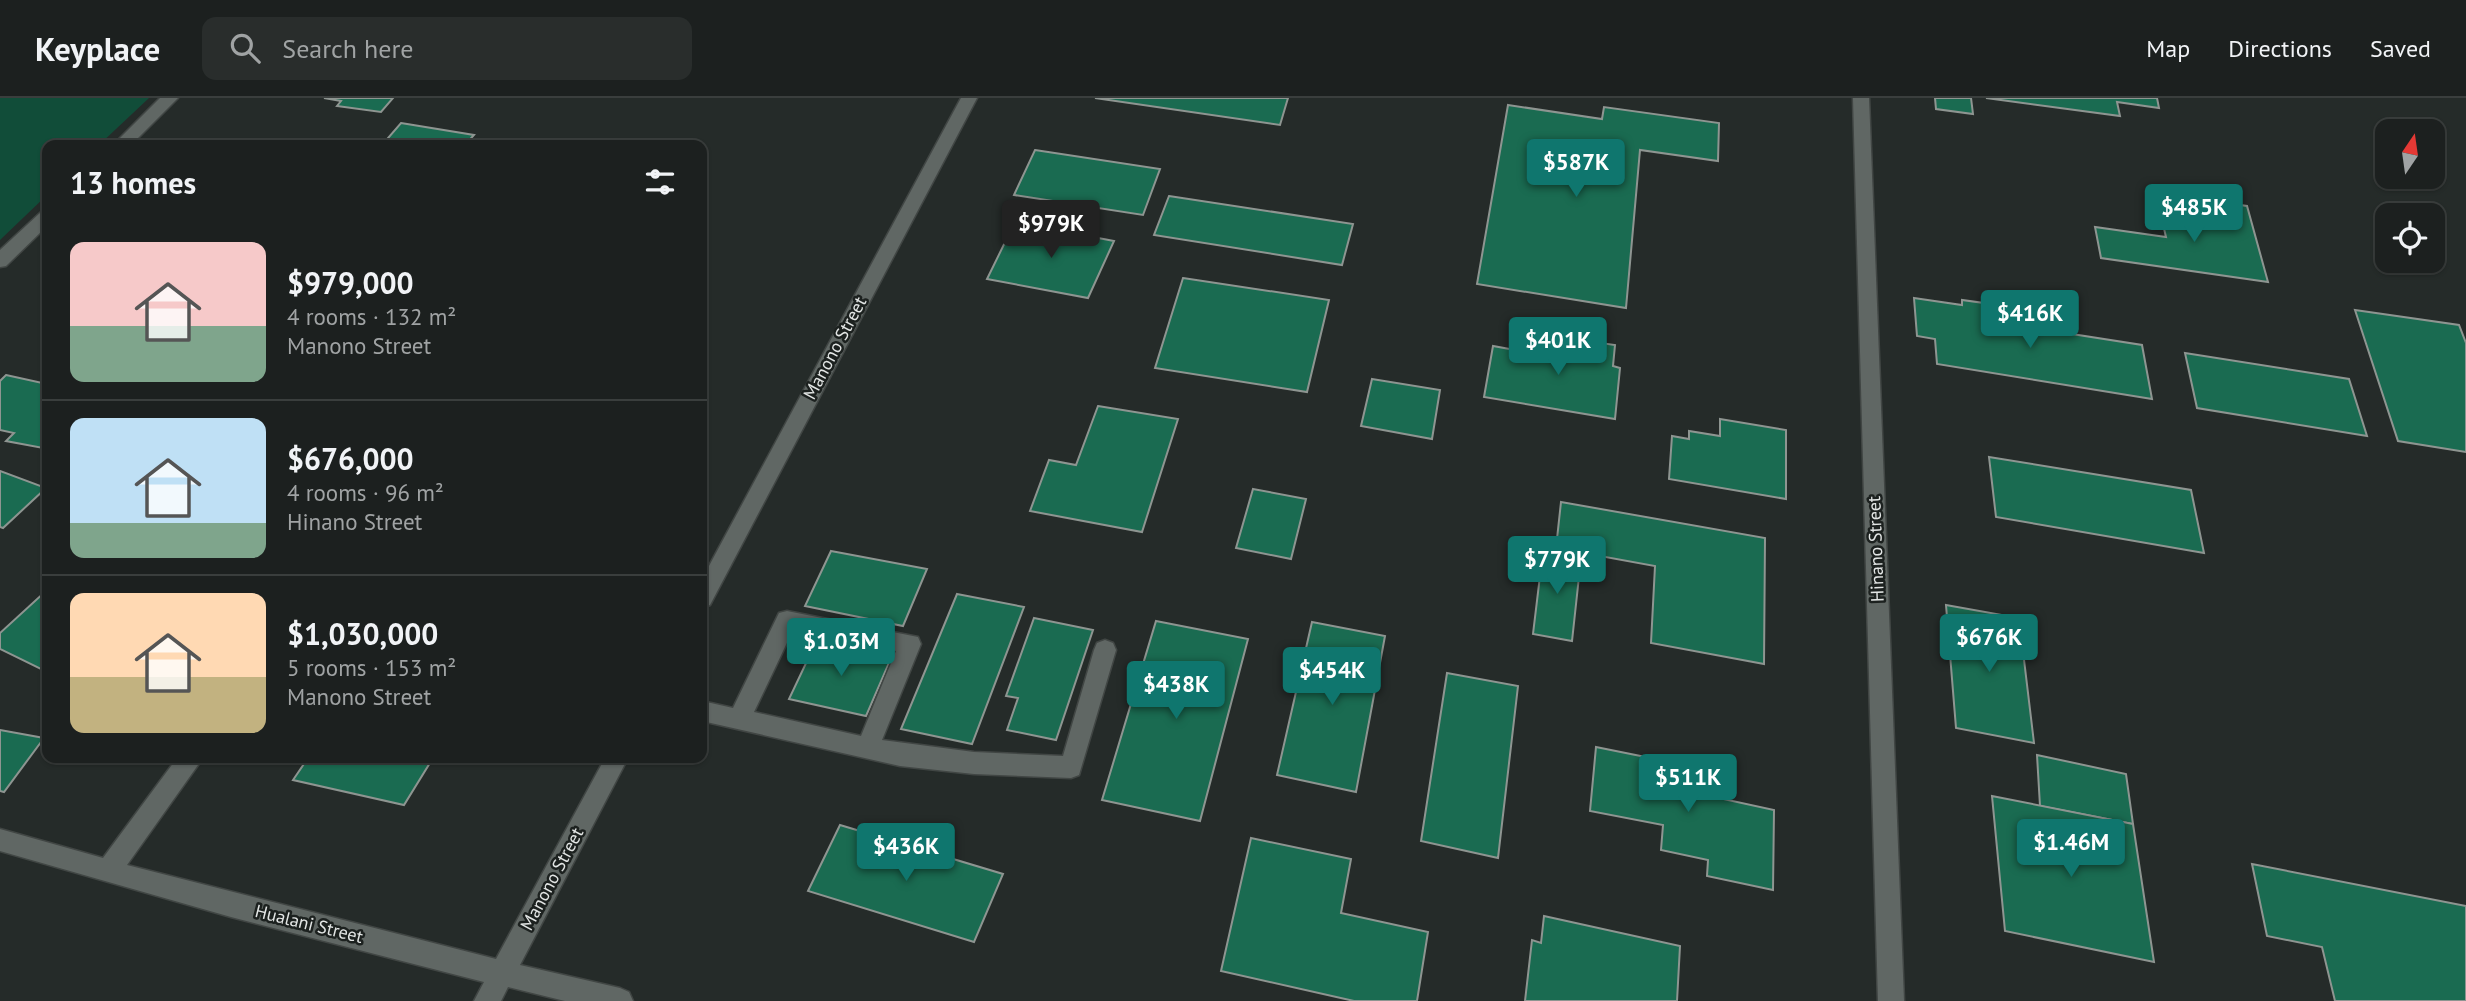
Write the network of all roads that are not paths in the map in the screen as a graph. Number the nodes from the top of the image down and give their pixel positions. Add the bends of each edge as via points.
1 (170, 98) edge
2 (969, 98) edge
3 (1861, 98) edge
4 (126, 140) edge
5 (42, 221) edge
6 (0, 261) edge
7 (707, 589) edge
8 (1105, 650) dead end
9 (707, 712) edge
10 (738, 719) junction
11 (867, 748) junction
12 (187, 763) edge
13 (614, 763) edge
14 (0, 840) edge
15 (107, 872) junction
16 (501, 974) junction
17 (487, 1001) edge
18 (620, 1001) edge
19 (1891, 1001) edge

1 - 4 street
2 - 7 street, Manono Street
3 - 19 street, Hinano Street
5 - 6 street
8 - 11 street via 1071,766 974,763
9 - 10 street
10 - 11 street
10 - 11 street via 787,620 910,645
12 - 15 street
13 - 16 street, Manono Street
14 - 15 street, Hualani Street
15 - 16 street, Hualani Street
16 - 17 street, Manono Street
16 - 18 street, Hualani Street

